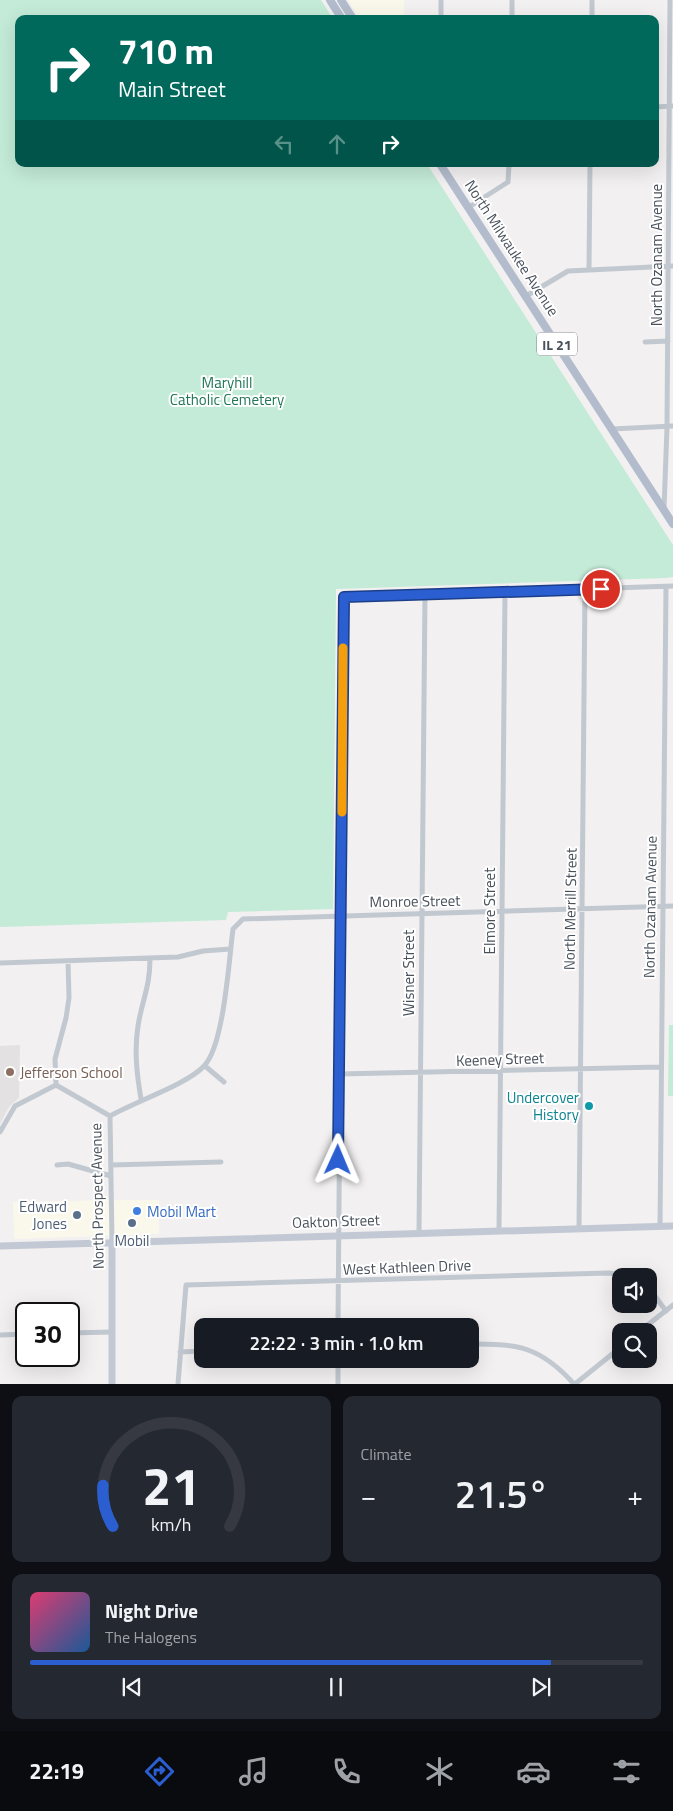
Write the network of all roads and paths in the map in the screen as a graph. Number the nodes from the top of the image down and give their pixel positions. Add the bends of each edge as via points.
1 (330, 0) edge
2 (341, 0) edge
3 (441, 0) edge
4 (512, 0) edge
5 (592, 0) edge
6 (670, 0) edge
7 (339, 15) edge
8 (350, 15) edge
9 (441, 15) edge
10 (512, 15) edge
11 (592, 15) edge
12 (671, 107) edge
13 (443, 167) edge
14 (509, 167) edge
15 (590, 167) edge
16 (469, 207) junction
17 (670, 266) edge
18 (589, 269) junction
19 (526, 296) junction
20 (668, 341) junction
21 (645, 342) dead end
22 (670, 426) edge
23 (612, 429) junction
24 (664, 509) junction
25 (673, 524) edge
26 (673, 586) edge
27 (666, 587) junction
28 (585, 590) junction
29 (505, 592) junction
30 (425, 594) junction
31 (663, 906) junction
32 (673, 906) edge
33 (582, 909) junction
34 (502, 911) junction
35 (421, 914) junction
36 (340, 916) junction
37 (230, 950) junction
38 (150, 959) junction
39 (68, 961) junction
40 (0, 963) edge
41 (205, 1066) junction
42 (661, 1067) junction
43 (580, 1069) junction
44 (501, 1071) junction
45 (420, 1073) junction
46 (339, 1074) junction
47 (224, 1082) dead end
48 (56, 1085) junction
49 (141, 1099) junction
50 (110, 1116) junction
51 (0, 1132) edge
52 (221, 1162) dead end
53 (57, 1165) dead end
54 (110, 1165) junction
55 (111, 1176) junction
56 (673, 1226) edge
57 (660, 1227) junction
58 (579, 1228) junction
59 (499, 1230) junction
60 (419, 1233) junction
61 (338, 1235) junction
62 (112, 1242) junction
63 (0, 1246) edge
64 (612, 1274) edge
65 (338, 1282) junction
66 (657, 1299) edge
67 (673, 1305) edge
68 (666, 1311) junction
69 (338, 1318) edge
70 (650, 1323) edge
71 (112, 1332) junction
72 (80, 1333) edge
73 (15, 1334) edge
74 (0, 1335) edge
75 (479, 1344) edge
76 (194, 1351) edge
77 (180, 1352) junction
78 (612, 1353) edge
79 (338, 1368) edge
80 (112, 1384) edge
81 (178, 1384) edge
82 (338, 1384) edge
83 (575, 1384) edge

1 - 7 main road
2 - 8 main road
3 - 9 street
4 - 10 street
5 - 11 street
6 - 12 street, North Ozanam Avenue
12 - 17 street, North Ozanam Avenue
13 - 16 main road, North Milwaukee Avenue / IL 21
14 - 16 street via 508,182
15 - 18 street
16 - 19 main road, North Milwaukee Avenue / IL 21
17 - 18 street
17 - 20 street, North Ozanam Avenue
18 - 19 street via 564,273
19 - 23 main road, North Milwaukee Avenue / IL 21
20 - 21 street
20 - 22 street, North Ozanam Avenue
22 - 23 street
22 - 24 street, North Ozanam Avenue
23 - 24 main road, North Milwaukee Avenue / IL 21
24 - 25 main road, North Milwaukee Avenue / IL 21
26 - 27 street
27 - 28 street
27 - 31 street, North Ozanam Avenue
28 - 29 street
28 - 33 street, North Merrill Street
29 - 30 street
29 - 34 street, Elmore Street
30 - 35 street, Wisner Street
30 - 36 street via 344,597
31 - 32 street, Monroe Street
31 - 33 street, Monroe Street
31 - 42 street, North Ozanam Avenue
33 - 34 street, Monroe Street
33 - 43 street, North Merrill Street
34 - 35 street, Monroe Street
34 - 44 street, Elmore Street
35 - 36 street, Monroe Street
35 - 45 street, Wisner Street
36 - 37 street, Monroe Street via 243,919 233,929
36 - 46 street
37 - 38 street
37 - 41 street via 219,1032
38 - 39 street
38 - 49 street via 149,985 136,1041
39 - 40 street
39 - 48 street via 69,998 54,1059
41 - 47 street
41 - 49 street, North Prospect Avenue via 186,1079
42 - 43 street, Keeney Street
42 - 57 street, North Ozanam Avenue
43 - 44 street, Keeney Street
43 - 58 street, North Merrill Street
44 - 45 street, Keeney Street
44 - 59 street, Elmore Street
45 - 46 street, Keeney Street
45 - 60 street, Wisner Street
46 - 61 street
48 - 50 street
48 - 51 street via 15,1106
49 - 50 street, North Prospect Avenue
50 - 54 street, North Prospect Avenue
52 - 54 street
53 - 55 street via 68,1164
54 - 55 street, North Prospect Avenue
55 - 62 street, North Prospect Avenue
56 - 57 main road, Oakton Street
57 - 58 main road, Oakton Street
58 - 59 main road, Oakton Street
59 - 60 main road, Oakton Street
60 - 61 main road, Oakton Street
61 - 62 main road, Oakton Street
61 - 65 street
62 - 63 main road, Oakton Street
62 - 71 main road, North Prospect Avenue
64 - 65 street, West Kathleen Drive
65 - 69 street
65 - 77 street, West Kathleen Drive via 186,1285
66 - 68 street
67 - 68 street
68 - 70 street
71 - 72 street
71 - 80 main road, North Prospect Avenue
73 - 74 street
75 - 83 street via 500,1343 527,1348 551,1361
76 - 77 street
77 - 81 street
78 - 83 street
79 - 82 street

